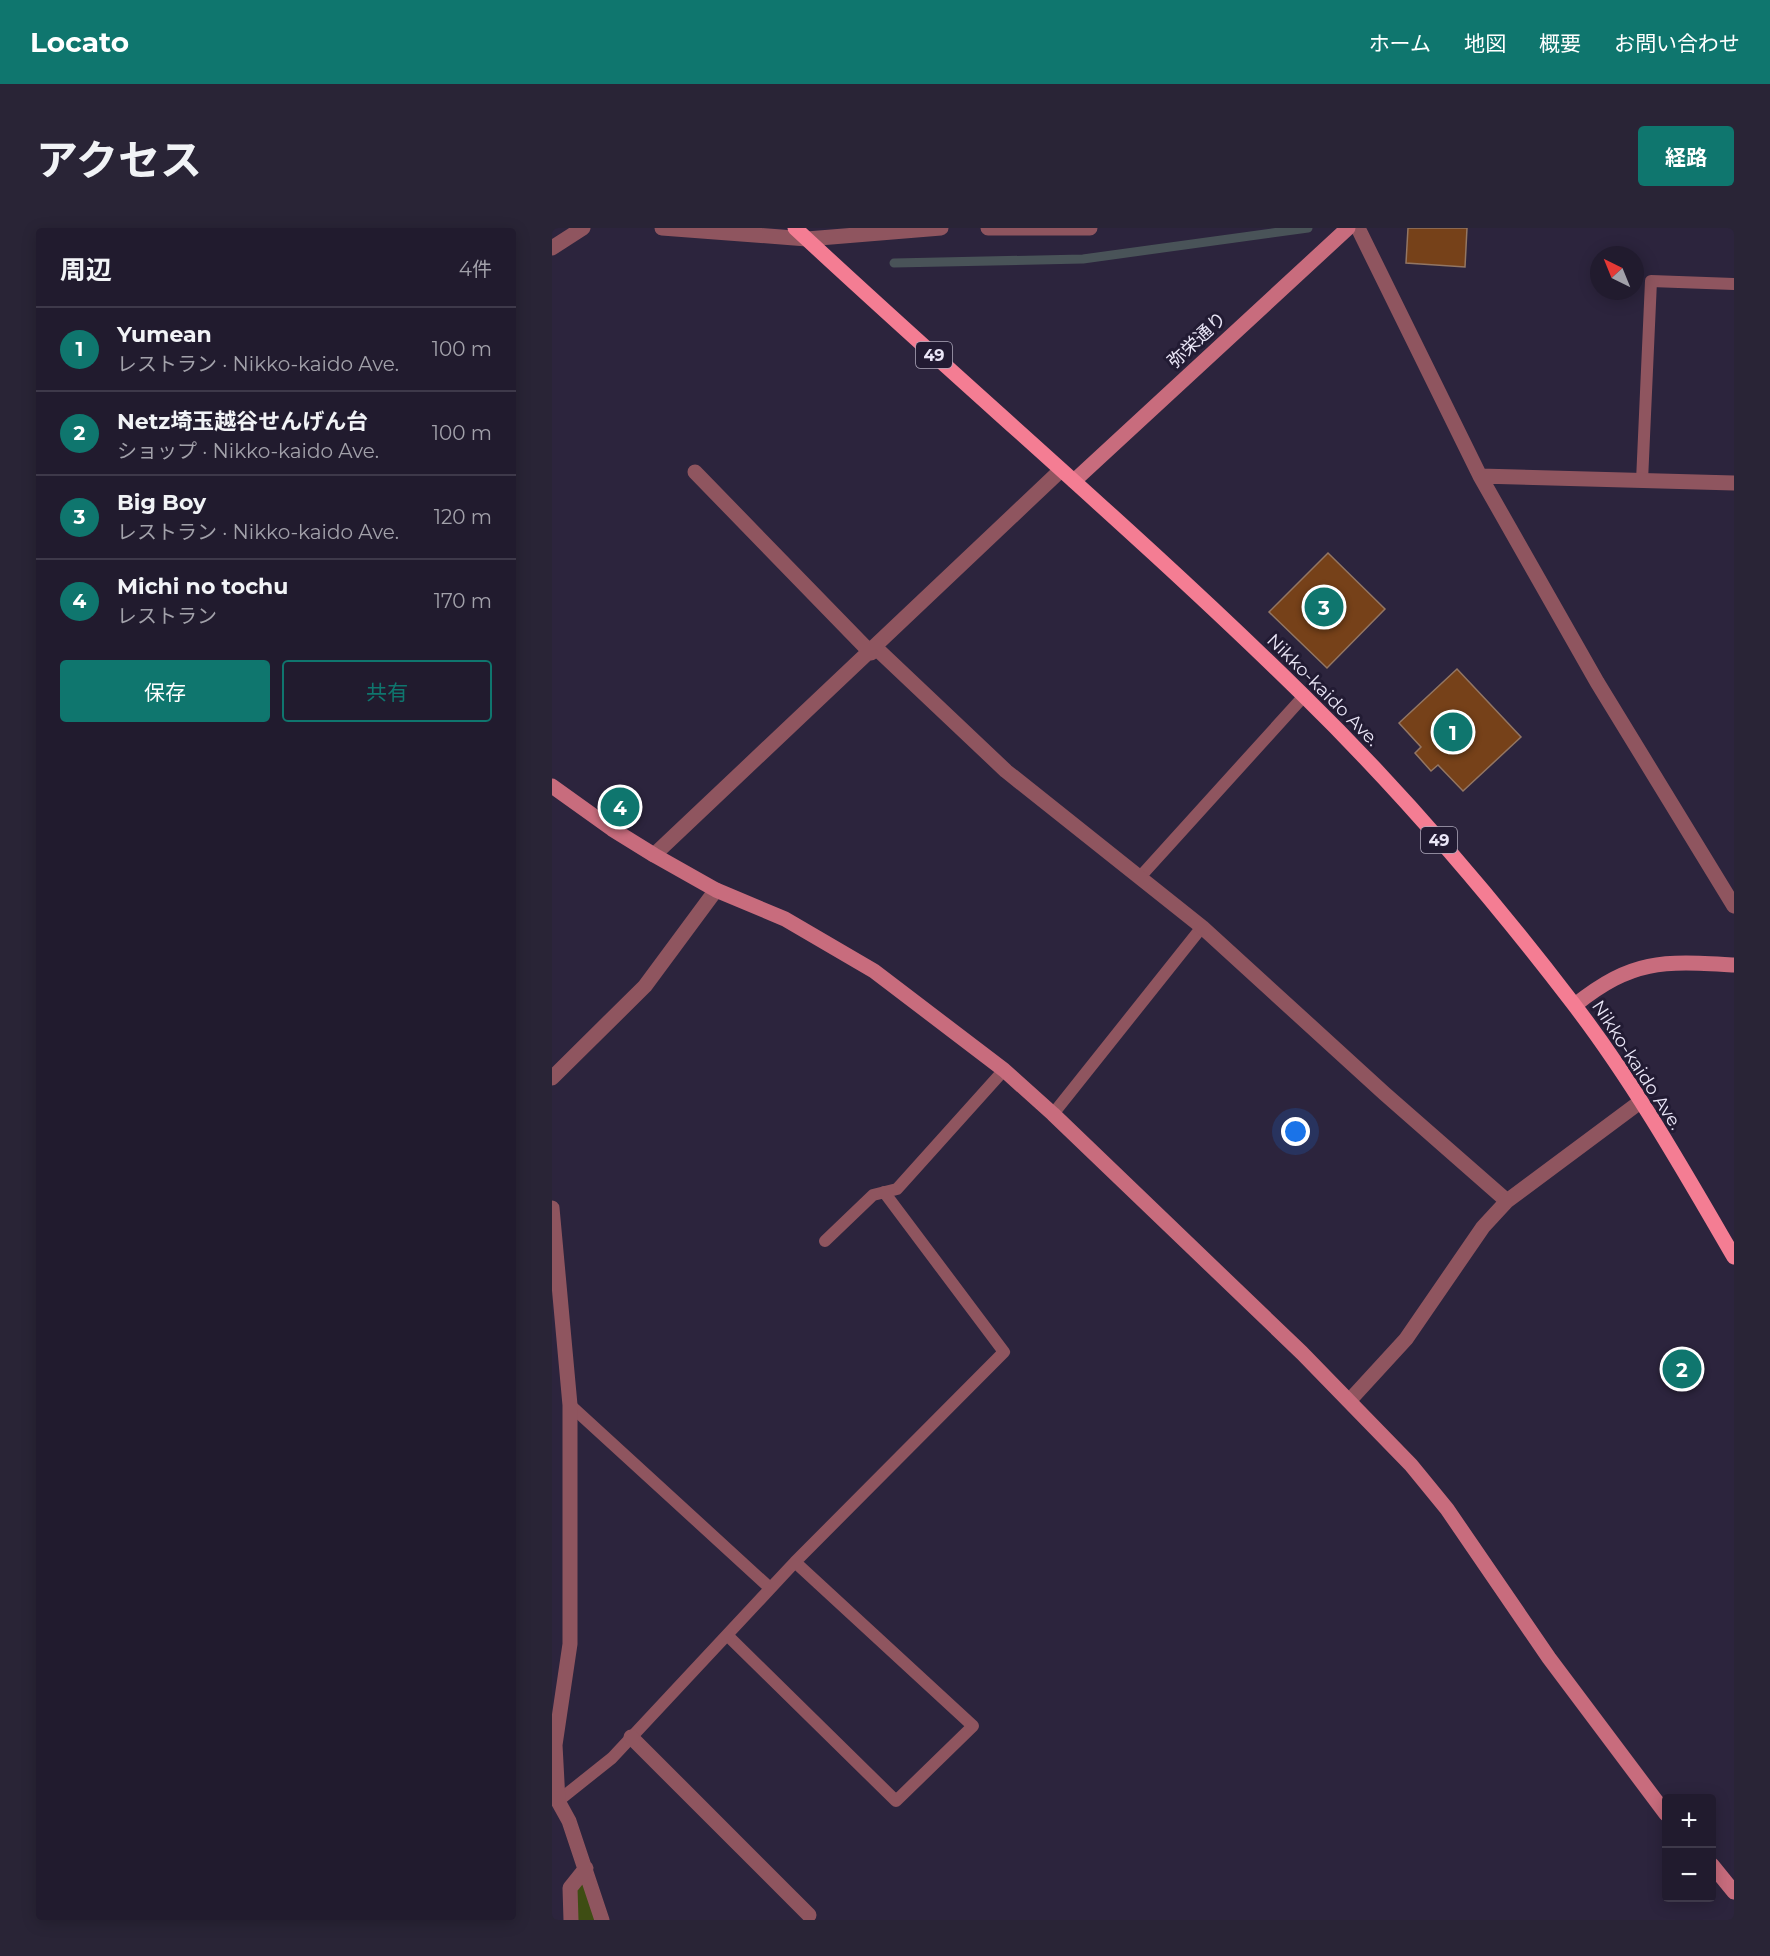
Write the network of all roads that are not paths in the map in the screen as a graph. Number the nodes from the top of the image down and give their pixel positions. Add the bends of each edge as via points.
1 (583, 228) edge
2 (662, 228) edge
3 (795, 228) edge
4 (941, 228) edge
5 (988, 228) edge
6 (1090, 228) edge
7 (1348, 228) edge
8 (1358, 228) edge
9 (807, 239) junction
10 (552, 248) edge
11 (1734, 284) edge
12 (1061, 471) junction
13 (696, 472) dead end
14 (1480, 476) junction
15 (1074, 481) junction
16 (1642, 481) junction
17 (1734, 483) edge
18 (873, 650) junction
19 (1304, 696) junction
20 (552, 786) edge
21 (654, 855) junction
22 (1140, 877) junction
23 (716, 890) junction
24 (1734, 906) edge
25 (1202, 927) junction
26 (1734, 965) edge
27 (1575, 1005) junction
28 (1004, 1070) junction
29 (552, 1078) edge
30 (1640, 1102) junction
31 (1053, 1114) junction
32 (884, 1192) junction
33 (1508, 1201) junction
34 (552, 1208) edge
35 (825, 1241) dead end
36 (1734, 1257) edge
37 (1350, 1401) junction
38 (570, 1404) junction
39 (795, 1562) junction
40 (770, 1588) junction
41 (727, 1635) junction
42 (631, 1737) junction
43 (558, 1801) junction
44 (1662, 1809) edge
45 (586, 1868) junction
46 (1716, 1869) edge
47 (1732, 1886) edge
48 (809, 1915) dead end
49 (571, 1920) edge
50 (602, 1920) edge

1 - 10 street
2 - 9 street
3 - 9 main road, Nikko-kaido Ave. / 49
4 - 9 street
5 - 6 street
7 - 15 street, 弥栄通り
8 - 14 street
9 - 12 main road, Nikko-kaido Ave. / 49
11 - 16 lane via 1651,281
12 - 15 main road, Nikko-kaido Ave. / 49
12 - 18 street
13 - 18 street
14 - 16 street
14 - 24 street via 1598,682
15 - 19 main road, Nikko-kaido Ave. / 49
16 - 17 street
18 - 21 street
18 - 22 street via 1006,771
19 - 22 lane
19 - 27 main road, Nikko-kaido Ave. / 49 via 1438,839
20 - 21 street
21 - 23 street
22 - 25 street
23 - 28 street via 785,919 874,971
23 - 29 street via 645,986
25 - 31 lane
25 - 33 street
26 - 27 street via 1685,963 1637,968 1602,983
27 - 30 main road, Nikko-kaido Ave. / 49
28 - 31 street
28 - 32 lane via 897,1189
30 - 33 street
30 - 36 main road, Nikko-kaido Ave. / 49
31 - 37 street
32 - 35 lane via 873,1195
32 - 39 lane via 1004,1352
33 - 37 street via 1483,1227 1406,1339
34 - 38 street
37 - 44 street via 1447,1509 1550,1658
38 - 40 lane
38 - 43 street via 570,1644 555,1745
39 - 40 lane
39 - 41 lane via 973,1726 896,1801
40 - 41 lane
41 - 42 lane
42 - 43 lane via 612,1758
42 - 48 street
43 - 45 street
45 - 49 street via 570,1888
45 - 50 street
46 - 47 street

